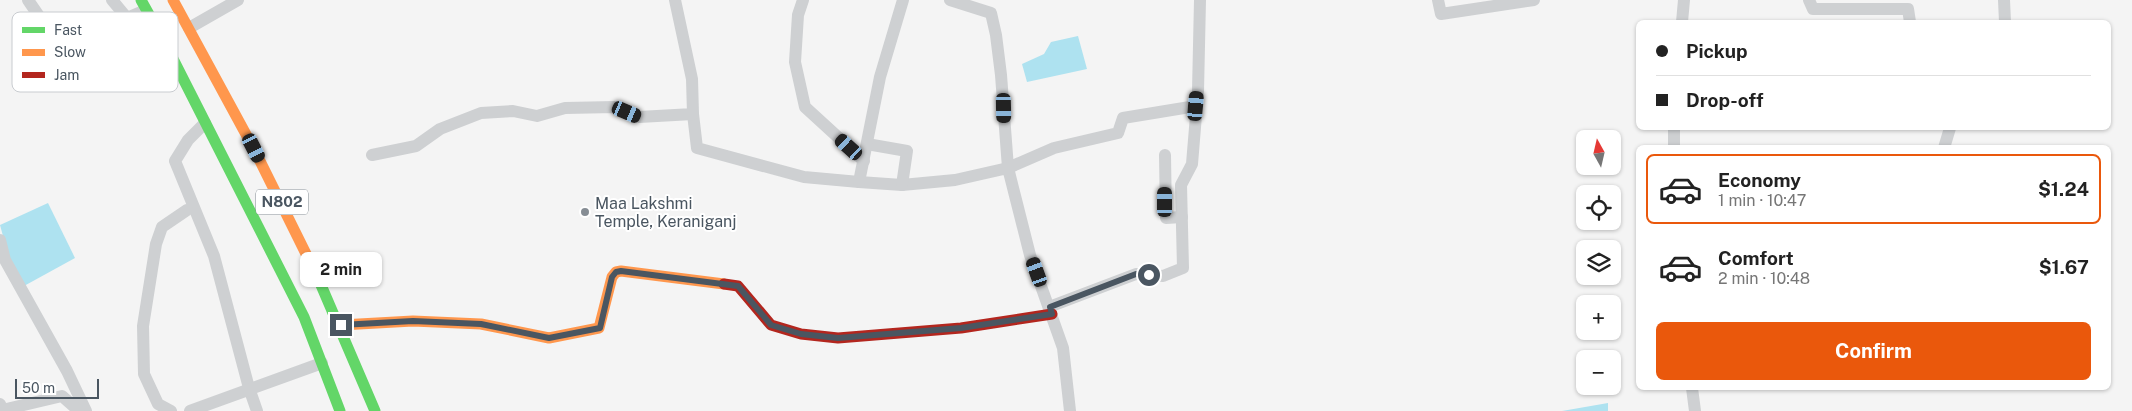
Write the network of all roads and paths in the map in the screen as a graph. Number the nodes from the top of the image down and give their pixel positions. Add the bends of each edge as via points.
1 (28, 0) edge
2 (112, 0) edge
3 (141, 0) edge
4 (173, 0) edge
5 (238, 0) edge
6 (675, 0) edge
7 (803, 0) edge
8 (903, 0) edge
9 (950, 0) edge
10 (1200, 0) edge
11 (1438, 0) edge
12 (1534, 0) edge
13 (1684, 0) edge
14 (1809, 0) edge
15 (2004, 0) edge
16 (37, 12) edge
17 (122, 12) edge
18 (148, 12) edge
19 (1682, 20) edge
20 (1910, 20) edge
21 (2005, 20) edge
22 (189, 28) junction
23 (178, 70) edge
24 (1196, 106) junction
25 (694, 114) junction
26 (204, 123) junction
27 (1674, 130) edge
28 (1949, 130) edge
29 (867, 144) junction
30 (1674, 145) edge
31 (1945, 145) edge
32 (372, 155) dead end
33 (1165, 155) dead end
34 (864, 161) junction
35 (1008, 168) junction
36 (859, 182) junction
37 (902, 185) junction
38 (186, 210) dead end
39 (1182, 217) junction
40 (0, 240) edge
41 (1051, 310) junction
42 (341, 325) junction
43 (322, 362) junction
44 (249, 388) junction
45 (1692, 390) edge
46 (1, 408) edge
47 (80, 411) edge
48 (86, 411) edge
49 (172, 411) edge
50 (190, 411) edge
51 (257, 411) edge
52 (340, 411) edge
53 (375, 411) edge
54 (1070, 411) edge
55 (1695, 411) edge

1 - 16 street
2 - 17 street
3 - 18 main road, N802
4 - 22 main road, N802
5 - 22 street
6 - 25 street via 692,79
7 - 34 street via 798,15 794,62 805,107
8 - 29 street via 880,77
9 - 35 street via 991,13 999,59
10 - 24 street
11 - 12 street via 1441,14
13 - 19 street
14 - 20 street via 1813,9 1908,9
15 - 21 street
22 - 42 main road, N802 via 246,132
23 - 26 main road, N802
24 - 35 street via 1123,118 1118,133 1054,148
24 - 39 street via 1192,164 1181,185
25 - 32 street via 639,117 615,107 565,108 537,116 513,111 481,113 440,129 416,146
25 - 36 street via 698,148 804,177
26 - 43 main road, N802 via 304,317
26 - 44 street via 175,161 214,256
27 - 30 street
28 - 31 street
29 - 34 street
29 - 37 street via 907,151
33 - 39 street via 1166,218
34 - 36 street
35 - 37 street via 955,180
35 - 41 street via 1030,255
36 - 37 street
38 - 49 street via 162,227 156,244 142,326 144,374 158,404
39 - 41 street via 1184,268 1162,276 1136,274
40 - 48 street via 5,260
41 - 42 main road via 961,328 838,338 801,334 771,325 738,286 621,271 612,277 600,328 549,338 481,324 413,321
41 - 54 street via 1062,348
42 - 53 main road, N802
43 - 44 street
43 - 52 main road, N802
44 - 50 street
44 - 51 street
45 - 55 street
46 - 47 street via 62,396

